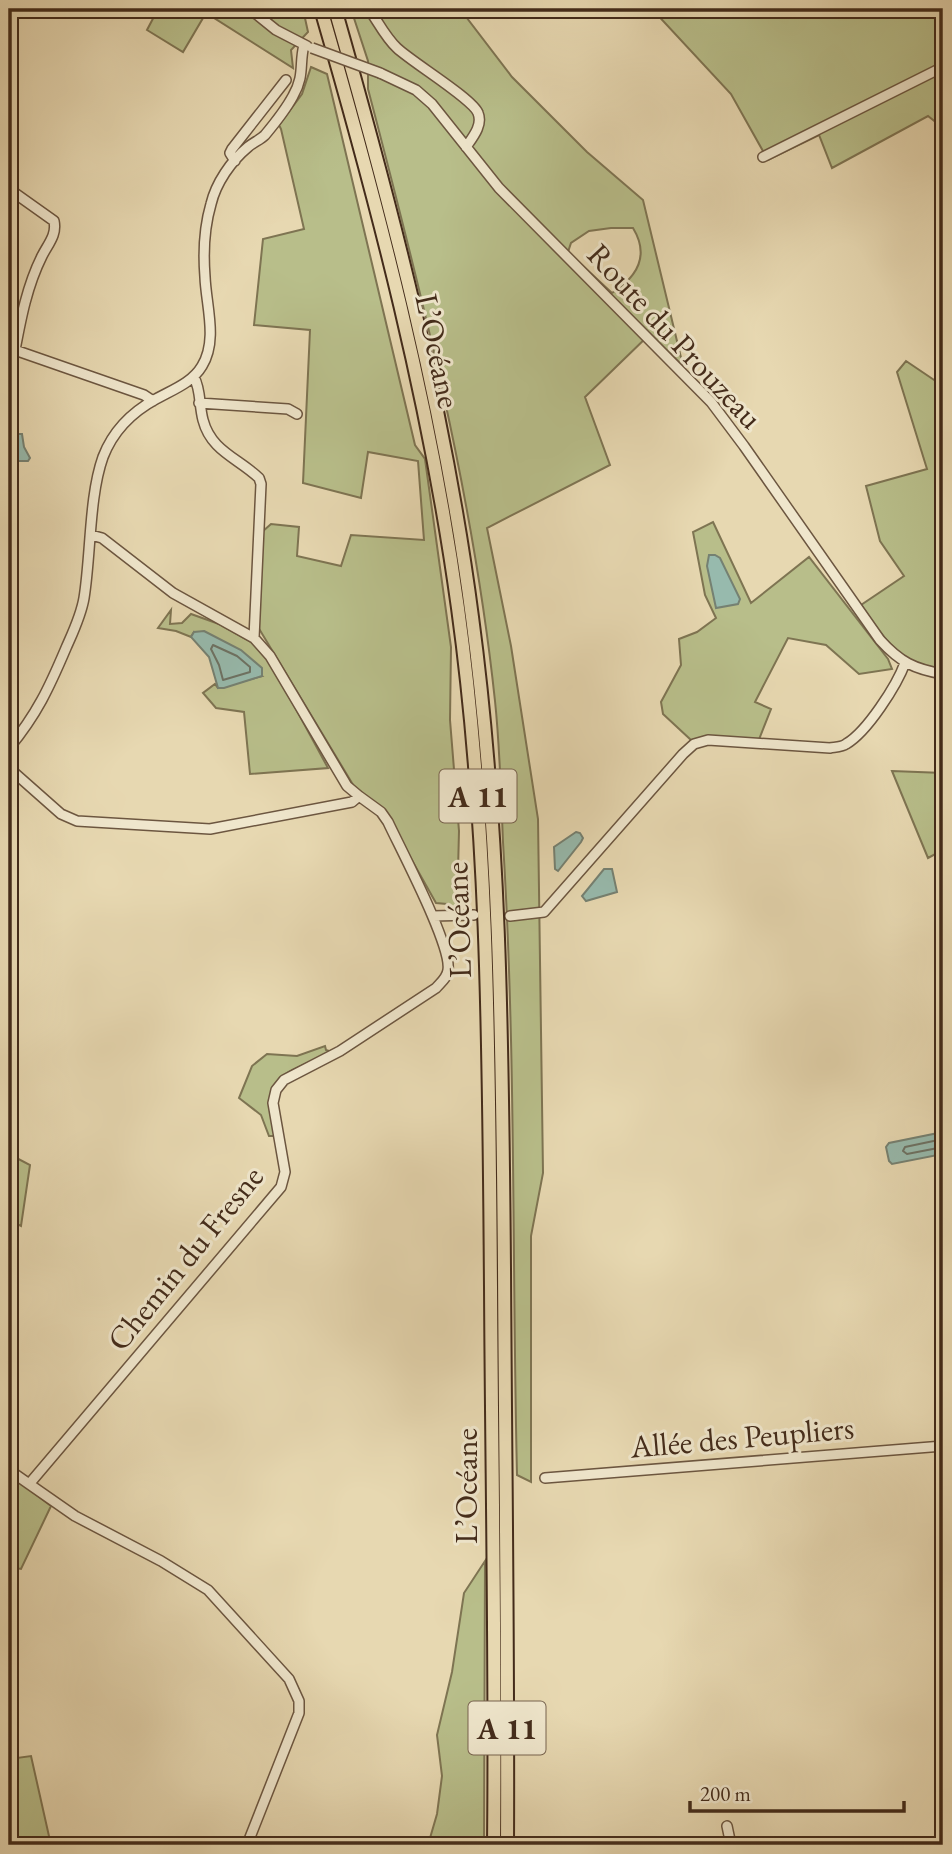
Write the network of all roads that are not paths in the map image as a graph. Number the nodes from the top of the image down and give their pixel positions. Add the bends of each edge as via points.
1 (250, 9) edge
2 (321, 9) edge
3 (335, 9) edge
4 (369, 9) edge
5 (308, 46) junction
6 (943, 67) edge
7 (286, 80) dead end
8 (466, 146) junction
9 (763, 157) dead end
10 (235, 161) junction
11 (9, 189) edge
12 (12, 349) edge
13 (194, 377) junction
14 (153, 401) junction
15 (199, 402) junction
16 (297, 414) dead end
17 (91, 535) junction
18 (254, 638) junction
19 (905, 663) junction
20 (943, 674) edge
21 (9, 748) edge
22 (9, 768) edge
23 (359, 796) junction
24 (474, 915) dead end
25 (433, 916) junction
26 (510, 916) dead end
27 (943, 1446) edge
28 (9, 1470) edge
29 (545, 1478) dead end
30 (30, 1483) junction
31 (727, 1826) dead end
32 (247, 1845) edge
33 (494, 1845) edge
34 (507, 1845) edge
35 (731, 1845) edge

1 - 5 street, Route du Prouzeau via 276,30
2 - 33 highway, L’Océane / A 11 via 374,194 424,406 453,573 473,737 485,906 489,1069
3 - 34 highway, L’Océane / A 11 via 405,265 437,406 465,563 488,756 502,1051
4 - 8 street via 395,46 479,113 477,132
5 - 8 street, Route du Prouzeau, bridge via 416,90
5 - 10 street via 292,98 267,133
6 - 9 street
7 - 10 street via 232,149
8 - 19 street, Route du Prouzeau via 499,188 711,402 880,640
10 - 13 street via 218,184 207,219 204,258 209,346
11 - 12 street via 54,221 56,229 25,300
12 - 14 street
13 - 14 street
13 - 15 street
14 - 17 street via 123,424 106,450
15 - 16 street
15 - 18 street via 215,445 254,472 261,484
17 - 18 street via 102,538 173,593
17 - 21 street via 77,624 45,698
18 - 23 street, Chemin du Fresne via 270,656 347,786
19 - 20 street, Route du Prouzeau
19 - 26 street via 889,697 845,745 830,748 708,740 694,744 544,912
22 - 23 street via 61,814 77,821 210,829 352,802
23 - 25 street, Chemin du Fresne via 388,822
24 - 25 street
25 - 30 street, Chemin du Fresne via 448,958 444,979 340,1051 284,1080 273,1103 285,1172 281,1187
27 - 29 street, Allée des Peupliers
28 - 30 street
30 - 32 street via 75,1516 208,1590 289,1679 299,1713
31 - 35 street

